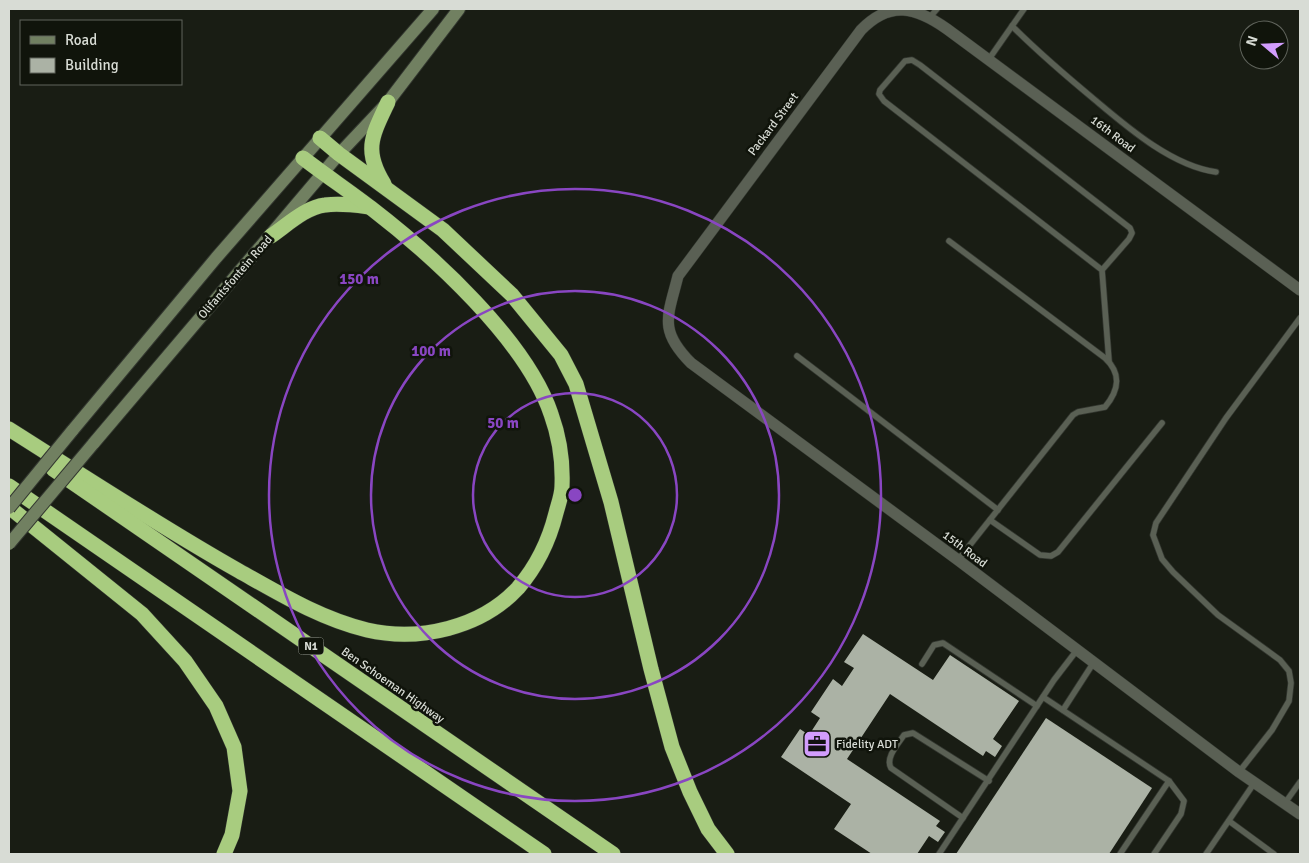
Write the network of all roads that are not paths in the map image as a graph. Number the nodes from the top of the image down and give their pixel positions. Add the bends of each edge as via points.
1 (433, 9) edge
2 (459, 9) edge
3 (906, 9) edge
4 (1024, 9) edge
5 (933, 13) edge
6 (1012, 26) junction
7 (988, 59) junction
8 (388, 102) junction
9 (320, 138) junction
10 (339, 154) junction
11 (303, 158) junction
12 (1216, 172) dead end
13 (323, 174) junction
14 (387, 188) junction
15 (370, 207) junction
16 (271, 236) junction
17 (949, 241) dead end
18 (1102, 270) junction
19 (678, 276) joint
20 (1300, 290) edge
21 (1300, 318) edge
22 (797, 356) dead end
23 (1109, 362) junction
24 (1162, 423) dead end
25 (9, 429) edge
26 (9, 438) edge
27 (9, 486) edge
28 (9, 508) edge
29 (998, 510) junction
30 (990, 520) junction
31 (9, 544) edge
32 (958, 560) junction
33 (1077, 650) junction
34 (1094, 662) junction
35 (922, 664) dead end
36 (1043, 697) junction
37 (1037, 706) junction
38 (1063, 710) junction
39 (1239, 772) junction
40 (989, 780) junction
41 (1169, 781) junction
42 (1255, 782) junction
43 (1300, 782) edge
44 (1285, 803) junction
45 (1300, 814) edge
46 (964, 818) junction
47 (1229, 821) junction
48 (224, 854) edge
49 (544, 854) edge
50 (613, 854) edge
51 (727, 854) edge
52 (939, 854) edge
53 (1120, 854) edge
54 (1154, 854) edge
55 (1206, 854) edge
56 (1274, 854) edge

1 - 9 main road, Olifantsfontein Road
2 - 8 main road, Olifantsfontein Road
3 - 5 street, 16th Road
3 - 19 street, Packard Street via 888,11 869,20
4 - 6 lane
5 - 7 street, 16th Road
6 - 7 lane
6 - 12 lane via 1120,121 1176,158
7 - 20 street, 16th Road
8 - 10 main road, Olifantsfontein Road
8 - 14 highway via 379,119 371,150 376,171
9 - 10 highway
9 - 11 main road, Olifantsfontein Road
10 - 13 main road, Olifantsfontein Road
10 - 14 highway
11 - 13 highway
11 - 28 main road, Olifantsfontein Road, bridge via 151,335
13 - 15 highway
13 - 16 main road, Olifantsfontein Road
14 - 51 highway via 442,230 512,295 560,355 576,384 611,502 672,747 708,829
15 - 16 highway via 341,204 313,208
15 - 25 highway via 431,258 476,303 532,373 551,413 560,450 563,488 546,545 532,571 516,590 474,620 448,629 393,633 367,630 327,617 179,537
16 - 31 main road, Olifantsfontein Road, bridge
17 - 23 lane
18 - 18 lane via 884,101 880,90 905,61 912,60 920,65 1130,228 1129,239
18 - 23 lane
19 - 32 street, 15th Road via 668,312 671,338 691,363
21 - 39 lane via 1226,418 1156,523 1153,535 1162,559 1173,572 1218,615 1280,660 1289,671 1289,701 1272,730
22 - 29 lane
23 - 29 lane via 1117,376 1107,405 1073,415
24 - 30 lane via 1058,552 1051,556 1040,555
26 - 50 highway, Ben Schoeman Highway / N1
27 - 49 highway
28 - 48 highway via 142,614 185,661 216,706 234,747 240,791 232,836
29 - 30 lane
30 - 32 lane
32 - 33 street, 15th Road
33 - 34 street, 15th Road
33 - 36 lane
34 - 38 lane
34 - 39 street, 15th Road
35 - 37 lane via 934,645 942,642
36 - 37 lane
36 - 38 lane
37 - 40 lane
38 - 41 lane
39 - 42 street, 15th Road
40 - 46 lane
40 - 46 lane via 913,733 904,735 888,764
41 - 53 lane
41 - 54 lane via 1184,801 1181,814
42 - 44 street, 15th Road
42 - 47 lane
43 - 44 lane
44 - 45 street, 15th Road
46 - 52 lane
47 - 55 lane
47 - 56 lane

